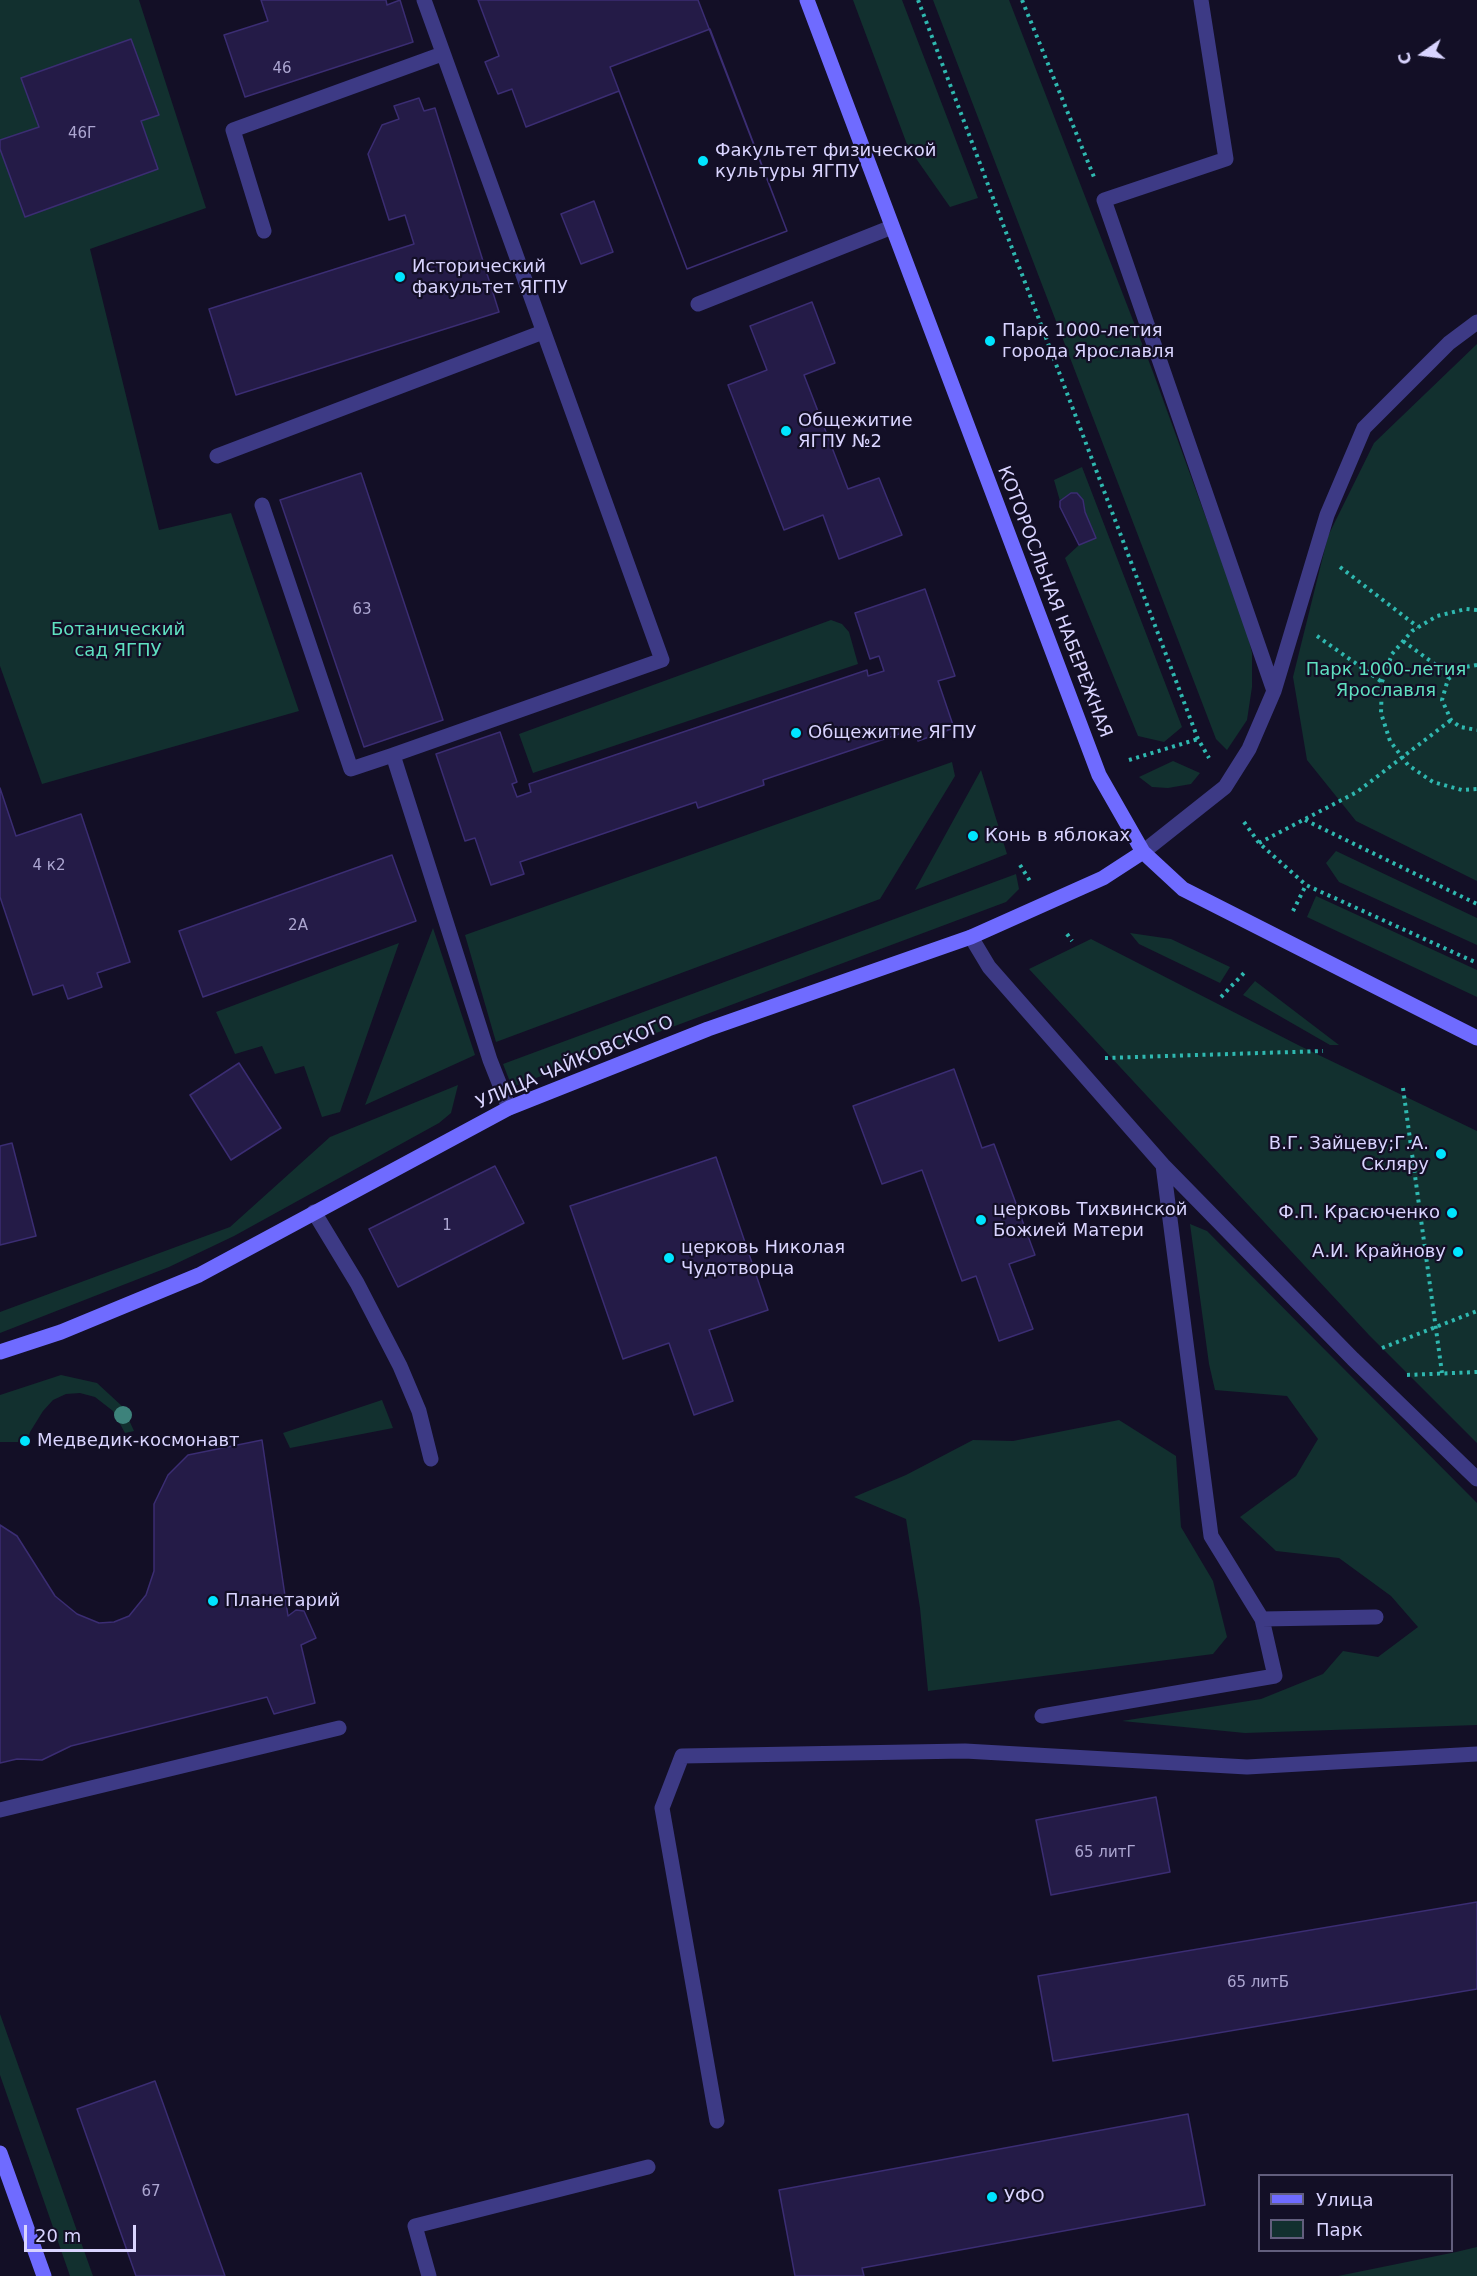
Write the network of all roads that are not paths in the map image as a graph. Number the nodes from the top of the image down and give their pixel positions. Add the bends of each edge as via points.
1 (424, 0) edge
2 (807, 0) edge
3 (1201, 0) edge
4 (442, 54) junction
5 (892, 228) junction
6 (264, 231) dead end
7 (698, 304) dead end
8 (1477, 322) edge
9 (543, 332) junction
10 (217, 456) dead end
11 (262, 505) dead end
12 (1274, 691) junction
13 (393, 755) junction
14 (1143, 852) junction
15 (971, 937) junction
16 (1477, 1038) edge
17 (509, 1108) junction
18 (1163, 1166) junction
19 (314, 1212) junction
20 (0, 1352) edge
21 (431, 1459) dead end
22 (1477, 1479) edge
23 (1376, 1617) dead end
24 (1262, 1619) junction
25 (1042, 1716) dead end
26 (339, 1728) dead end
27 (1477, 1754) edge
28 (0, 1810) edge
29 (717, 2121) dead end
30 (0, 2153) edge
31 (648, 2168) dead end
32 (41, 2275) edge
33 (429, 2276) edge

1 - 4 lane
2 - 5 main road, КОТОРОСЛЬНАЯ НАБЕРЕЖНАЯ
3 - 12 lane via 1226,159 1104,200
4 - 6 lane via 232,130
4 - 9 lane
5 - 7 lane
5 - 14 main road, КОТОРОСЛЬНАЯ НАБЕРЕЖНАЯ via 1099,774
8 - 12 lane via 1449,343 1364,428 1327,515
9 - 10 lane
9 - 13 lane via 662,660
11 - 13 lane via 351,769
12 - 14 lane via 1250,749 1225,787
13 - 17 lane via 490,1060
14 - 15 main road, УЛИЦА ЧАЙКОВСКОГО via 1103,878
14 - 16 main road, КОТОРОСЛЬНАЯ НАБЕРЕЖНАЯ via 1183,889
15 - 17 main road, УЛИЦА ЧАЙКОВСКОГО via 708,1029
15 - 18 lane via 989,967
17 - 19 main road, УЛИЦА ЧАЙКОВСКОГО
18 - 22 lane
18 - 24 lane via 1211,1536
19 - 20 main road, УЛИЦА ЧАЙКОВСКОГО via 158,1294
19 - 21 lane via 400,1366 419,1411
23 - 24 lane
24 - 25 lane via 1275,1676
26 - 28 lane
27 - 29 lane via 1246,1767 965,1751 682,1756 662,1809
30 - 32 main road
31 - 33 lane via 415,2226

